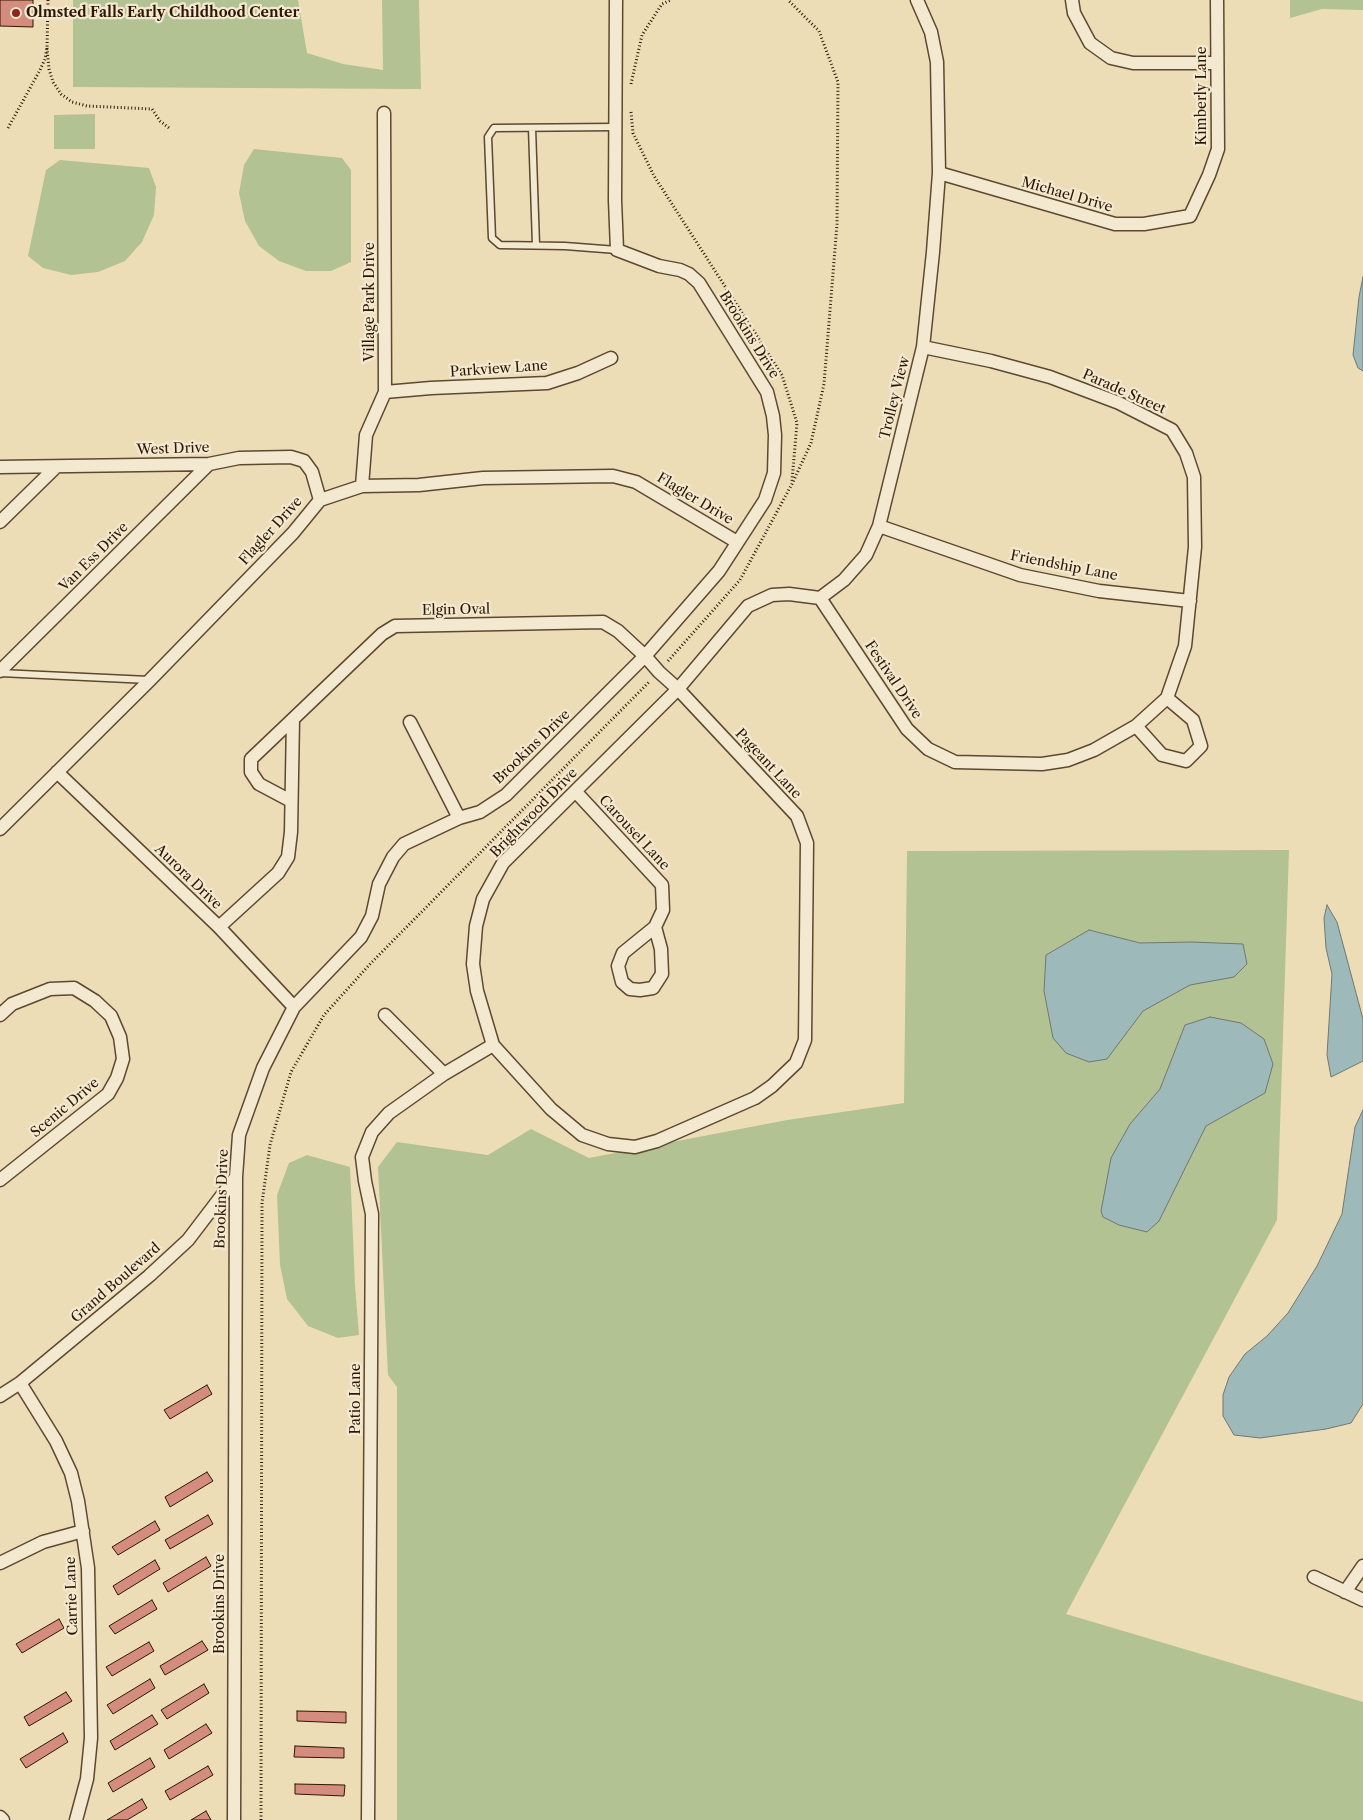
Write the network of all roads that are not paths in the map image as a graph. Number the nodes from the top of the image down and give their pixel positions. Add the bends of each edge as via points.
1 (616, 0) edge
2 (918, 0) edge
3 (1072, 0) edge
4 (1217, 0) edge
5 (1216, 63) junction
6 (384, 114) dead end
7 (615, 127) junction
8 (532, 128) junction
9 (939, 172) junction
10 (1190, 216) joint
11 (536, 246) junction
12 (617, 250) junction
13 (923, 347) junction
14 (611, 358) dead end
15 (385, 392) junction
16 (209, 464) junction
17 (0, 467) edge
18 (56, 467) junction
19 (362, 486) junction
20 (320, 500) junction
21 (0, 522) edge
22 (879, 526) junction
23 (737, 542) junction
24 (820, 598) junction
25 (1190, 601) junction
26 (645, 656) junction
27 (0, 672) edge
28 (150, 680) junction
29 (678, 689) junction
30 (1167, 698) junction
31 (293, 719) junction
32 (410, 722) dead end
33 (1136, 726) junction
34 (58, 772) junction
35 (576, 792) junction
36 (291, 801) junction
37 (459, 818) junction
38 (0, 829) edge
39 (219, 927) junction
40 (655, 927) junction
41 (294, 1007) junction
42 (0, 1015) edge
43 (385, 1015) dead end
44 (805, 1040) joint
45 (493, 1045) junction
46 (444, 1074) junction
47 (236, 1177) junction
48 (0, 1180) edge
49 (20, 1383) junction
50 (0, 1396) edge
51 (83, 1531) junction
52 (0, 1563) edge
53 (1363, 1566) edge
54 (1314, 1577) dead end
55 (1345, 1592) junction
56 (1363, 1600) edge
57 (0, 1817) edge
58 (3, 1820) edge
59 (76, 1820) edge
60 (234, 1820) edge
61 (368, 1820) edge

1 - 7 street
2 - 9 street, Trolley View via 931,32 937,62
3 - 5 street via 1074,13 1090,43 1111,58 1133,63
4 - 5 street, Kimberly Lane
5 - 10 street, Kimberly Lane via 1218,149
6 - 15 street, Village Park Drive
7 - 8 lane
7 - 12 street
8 - 11 lane
8 - 11 lane via 494,128 488,137 488,146 492,238 500,245
9 - 10 street, Michael Drive via 1116,224 1144,224
9 - 13 street, Trolley View
11 - 12 lane
12 - 23 street, Brookins Drive via 659,266 680,270 699,283 767,392 775,435 774,473 765,500
13 - 22 street, Trolley View
13 - 25 street, Parade Street via 1050,377 1118,403 1172,430 1186,453 1194,477 1195,547
14 - 15 street, Parkview Lane via 547,383
15 - 19 street, Village Park Drive via 366,435
16 - 18 street, West Drive
16 - 20 street, West Drive via 239,458 290,457 304,461 312,472
16 - 27 street, Van Ess Drive
17 - 18 street, West Drive
18 - 21 street
19 - 20 street, Flagler Drive
19 - 23 street, Flagler Drive via 419,485 483,478 613,476 636,482
20 - 28 street, Flagler Drive via 293,533
22 - 24 street, Trolley View via 866,555 844,580
22 - 25 street, Friendship Lane via 1020,575 1099,591
23 - 26 street, Brookins Drive via 719,571
24 - 29 street via 772,594 748,606
24 - 33 street, Festival Drive via 907,729 928,749 955,762 1042,764 1068,760 1094,750
25 - 30 street, Festival Drive via 1185,646
26 - 29 street, Pageant Lane
26 - 31 street, Elgin Oval via 603,622 395,626 382,634
26 - 37 street, Brookins Drive via 506,795 480,812
27 - 28 lane
28 - 34 street, Flagler Drive
29 - 35 street, Brightwood Drive
29 - 44 street, Pageant Lane via 797,816 807,842
30 - 33 street, Festival Drive
30 - 33 street via 1193,720 1201,746 1186,762 1162,755
31 - 36 street
31 - 36 street, Elgin Oval via 251,759 251,772 258,784
32 - 37 street
34 - 38 street, Flagler Drive
34 - 39 street, Aurora Drive
35 - 40 street, Carousel Lane via 662,885 663,910
35 - 45 street, Brightwood Drive via 503,863 483,900 476,926 473,964 477,991
36 - 39 street via 288,857 278,873
37 - 41 street, Brookins Drive via 404,844 379,884 372,916 361,938
39 - 41 street, Aurora Drive
40 - 40 street via 622,953 618,966 622,982 630,989 653,988 662,974 661,949
41 - 47 street, Brookins Drive via 263,1068 239,1135
42 - 48 street, Scenic Drive via 12,1004 50,988 74,988 111,1016 120,1037 123,1059 118,1078 108,1094
43 - 46 street
44 - 45 street, Brightwood Drive via 796,1063 755,1098 657,1141 634,1147 608,1144 582,1135 551,1109
45 - 46 street, Patio Lane
46 - 61 street, Patio Lane via 389,1113 372,1132 362,1157 372,1214
47 - 49 street, Grand Boulevard via 188,1240 150,1276
47 - 60 street, Brookins Drive
49 - 50 street, Grand Boulevard
49 - 51 street, Carrie Lane via 56,1441 71,1473
51 - 52 street via 43,1542
51 - 59 street, Carrie Lane via 88,1568 91,1738 87,1779
53 - 55 street
54 - 55 street
55 - 56 street
57 - 58 street

